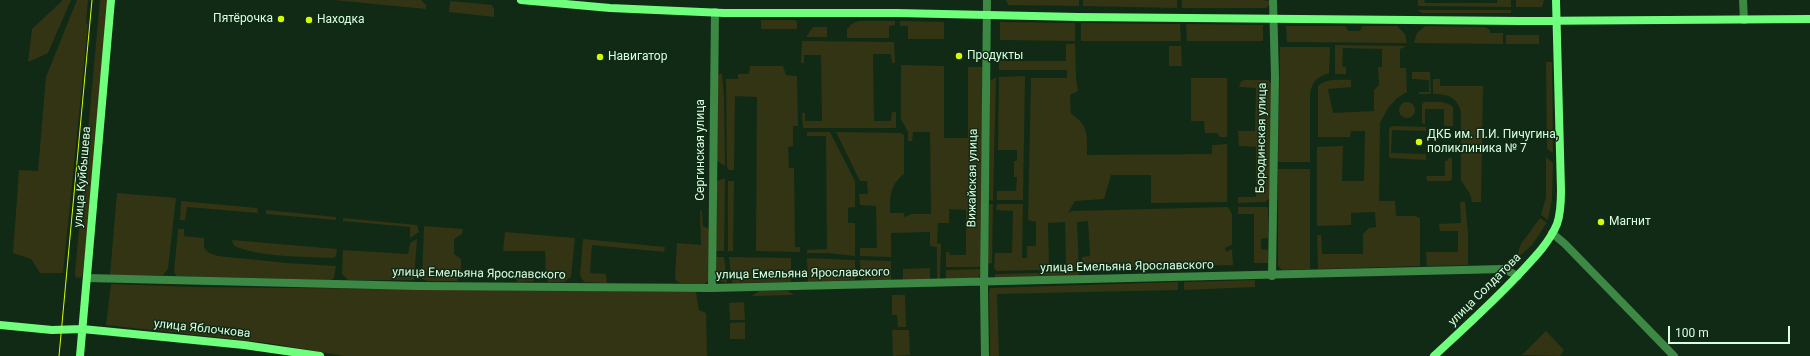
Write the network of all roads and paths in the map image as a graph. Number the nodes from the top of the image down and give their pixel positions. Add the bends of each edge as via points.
1 (111, 0) edge
2 (521, 0) edge
3 (987, 0) edge
4 (1273, 0) edge
5 (1556, 0) edge
6 (1743, 0) edge
7 (715, 12) junction
8 (987, 14) junction
9 (1275, 18) junction
10 (1810, 19) edge
11 (1744, 20) junction
12 (1558, 21) junction
13 (1552, 233) junction
14 (1272, 276) junction
15 (1518, 276) junction
16 (87, 278) junction
17 (984, 283) junction
18 (712, 288) junction
19 (0, 325) edge
20 (82, 329) junction
21 (80, 356) edge
22 (320, 356) edge
23 (985, 356) edge
24 (1434, 356) edge
25 (1674, 356) edge

1 - 16 main road, улица Куйбышева
2 - 7 main road via 610,8
3 - 8 street, Вижайская улица
4 - 9 street, Бородинская улица
5 - 12 main road, улица Солдатова
6 - 11 street
7 - 8 main road
7 - 18 street, Сергинская улица
8 - 9 main road
8 - 17 street, Вижайская улица
9 - 12 main road
9 - 14 street, Бородинская улица
10 - 11 main road
11 - 12 main road
12 - 13 main road, улица Солдатова via 1561,201
13 - 15 main road, улица Солдатова
13 - 25 street via 1566,244
14 - 15 street, улица Емельяна Ярославского via 1504,269
14 - 17 street, улица Емельяна Ярославского
15 - 24 main road, улица Солдатова
16 - 18 street, улица Емельяна Ярославского via 418,286
16 - 20 main road, улица Куйбышева
17 - 18 street, улица Емельяна Ярославского
17 - 23 street, Вижайская улица
19 - 20 main road, улица Яблочкова via 52,330
20 - 21 main road, улица Куйбышева
20 - 22 main road, улица Яблочкова via 244,345

